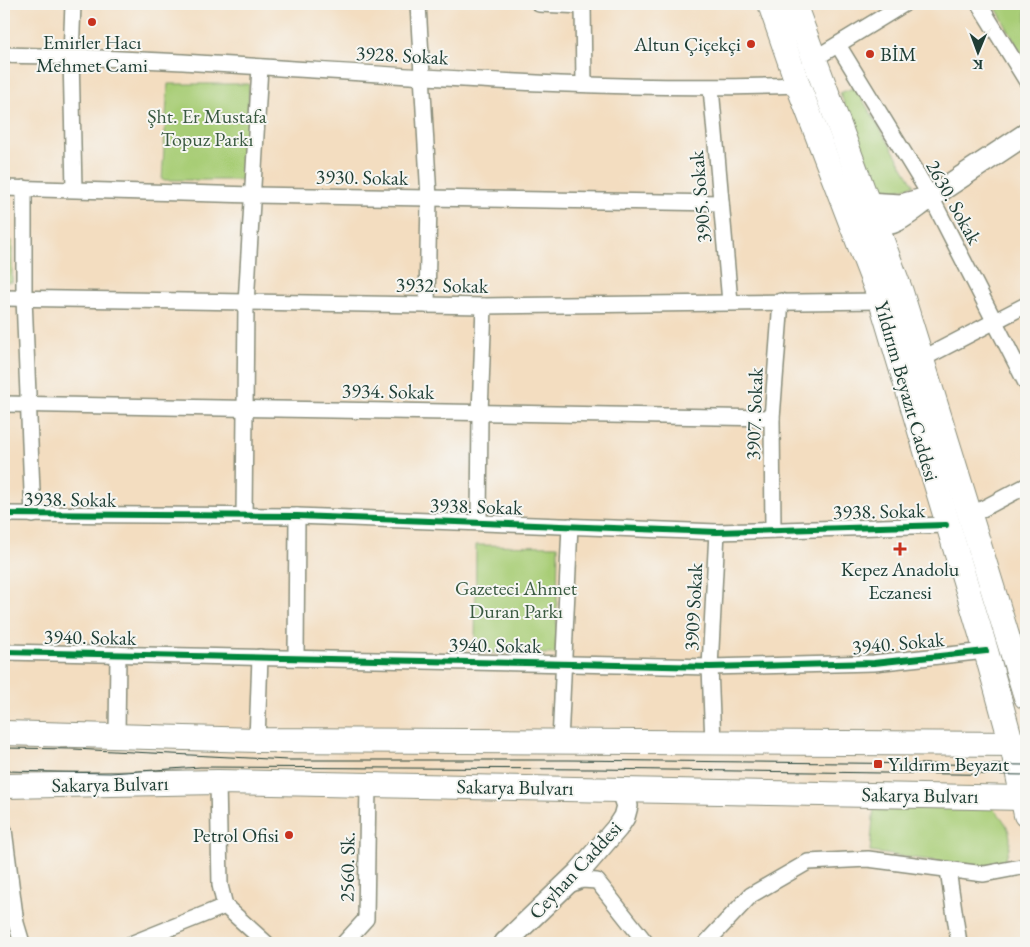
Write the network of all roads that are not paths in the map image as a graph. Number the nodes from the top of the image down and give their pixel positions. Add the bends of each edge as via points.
1 (73, 4) edge
2 (418, 4) edge
3 (539, 4) edge
4 (770, 4) edge
5 (794, 4) edge
6 (904, 4) edge
7 (979, 4) edge
8 (583, 5) edge
9 (838, 45) junction
10 (4, 55) edge
11 (71, 56) junction
12 (814, 59) junction
13 (260, 67) junction
14 (422, 77) junction
15 (1026, 80) edge
16 (584, 84) junction
17 (798, 85) junction
18 (711, 88) junction
19 (1026, 134) edge
20 (4, 188) edge
21 (24, 188) junction
22 (74, 189) junction
23 (253, 195) junction
24 (931, 197) junction
25 (429, 198) junction
26 (720, 203) junction
27 (858, 210) junction
28 (875, 226) junction
29 (4, 298) edge
30 (24, 298) junction
31 (781, 301) junction
32 (881, 301) junction
33 (730, 302) junction
34 (246, 304) junction
35 (427, 305) junction
36 (1026, 305) edge
37 (484, 306) junction
38 (995, 321) junction
39 (922, 359) junction
40 (1026, 382) edge
41 (4, 404) edge
42 (28, 405) junction
43 (246, 408) junction
44 (480, 413) junction
45 (772, 418) junction
46 (1026, 486) edge
47 (4, 514) edge
48 (33, 515) junction
49 (297, 516) junction
50 (969, 516) junction
51 (244, 517) junction
52 (479, 522) junction
53 (570, 526) junction
54 (946, 526) junction
55 (773, 530) junction
56 (718, 532) junction
57 (4, 652) edge
58 (986, 652) junction
59 (118, 654) junction
60 (260, 657) junction
61 (296, 657) junction
62 (565, 662) junction
63 (710, 667) junction
64 (1026, 697) edge
65 (4, 733) edge
66 (117, 735) junction
67 (257, 740) junction
68 (560, 742) junction
69 (713, 743) junction
70 (1019, 744) edge
71 (218, 782) junction
72 (368, 784) junction
73 (4, 786) edge
74 (621, 789) junction
75 (1025, 804) edge
76 (4, 830) edge
77 (1026, 866) edge
78 (948, 870) junction
79 (564, 887) junction
80 (224, 906) junction
81 (22, 943) edge
82 (133, 943) edge
83 (266, 943) edge
84 (344, 943) edge
85 (505, 943) edge
86 (646, 943) edge
87 (706, 943) edge
88 (959, 943) edge

1 - 11 street
2 - 14 street
3 - 8 street
4 - 17 main road, Yıldırım Beyazıt Caddesi
5 - 12 main road, Yıldırım Beyazıt Caddesi
6 - 9 street
7 - 15 street
8 - 16 street
9 - 12 street
9 - 24 street, 2630. Sokak
10 - 11 street, 3928. Sokak
11 - 13 street, 3928. Sokak
11 - 22 street
12 - 27 main road, Yıldırım Beyazıt Caddesi
13 - 14 street, 3928. Sokak
13 - 23 street
14 - 16 street, 3928. Sokak
14 - 25 street
16 - 18 street, 3928. Sokak
17 - 18 street, 3928. Sokak
17 - 27 main road, Yıldırım Beyazıt Caddesi
18 - 26 street, 3905. Sokak
19 - 24 street
20 - 21 street, 3930. Sokak
21 - 22 street, 3930. Sokak
21 - 30 street
22 - 23 street, 3930. Sokak
23 - 25 street, 3930. Sokak
23 - 34 street
24 - 27 street via 901,205
24 - 28 street via 891,225
24 - 38 street, 2630. Sokak
25 - 26 street, 3930. Sokak
25 - 35 street
26 - 33 street, 3905. Sokak
27 - 28 main road, Yıldırım Beyazıt Caddesi
27 - 32 main road, Yıldırım Beyazıt Caddesi
28 - 39 main road, Yıldırım Beyazıt Caddesi via 901,292
29 - 30 street, 3932. Sokak
30 - 34 street, 3932. Sokak
30 - 42 street
31 - 32 street, 3932. Sokak
31 - 33 street, 3932. Sokak
31 - 45 street, 3907. Sokak
32 - 54 main road, Yıldırım Beyazıt Caddesi
33 - 37 street, 3932. Sokak
34 - 35 street, 3932. Sokak
34 - 43 street
35 - 37 street, 3932. Sokak
36 - 38 street
37 - 44 street
38 - 39 street
38 - 40 street, 2630. Sokak
39 - 50 main road, Yıldırım Beyazıt Caddesi
41 - 42 street, 3934. Sokak
42 - 43 street, 3934. Sokak
42 - 48 street
43 - 44 street, 3934. Sokak
43 - 51 street
44 - 45 street, 3934. Sokak
44 - 52 street
45 - 55 street, 3907. Sokak
46 - 50 street
47 - 48 street, 3938. Sokak
48 - 51 street, 3938. Sokak
49 - 51 street, 3938. Sokak
49 - 52 street, 3938. Sokak
49 - 61 street
50 - 64 main road, Yıldırım Beyazıt Caddesi
52 - 53 street, 3938. Sokak
53 - 56 street, 3938. Sokak
53 - 62 street
54 - 55 street, 3938. Sokak
54 - 58 main road, Yıldırım Beyazıt Caddesi
55 - 56 street, 3938. Sokak
56 - 63 street, 3909 Sokak
57 - 59 street, 3940. Sokak
58 - 63 street, 3940. Sokak via 874,663
58 - 70 main road, Yıldırım Beyazıt Caddesi
59 - 60 street, 3940. Sokak
59 - 66 street
60 - 61 street, 3940. Sokak
60 - 67 street
61 - 62 street, 3940. Sokak
62 - 63 street, 3940. Sokak
62 - 68 street
63 - 69 street, 3909 Sokak
65 - 66 main road
66 - 67 main road
67 - 68 main road
68 - 69 main road
69 - 70 main road
70 - 75 main road, Yıldırım Beyazıt Caddesi
71 - 72 main road, Sakarya Bulvarı
71 - 73 main road, Sakarya Bulvarı
71 - 80 street via 220,885
72 - 74 main road, Sakarya Bulvarı
72 - 84 street, 2560. Sk. via 366,919
74 - 75 main road, Sakarya Bulvarı
74 - 79 street, Ceyhan Caddesi via 627,806 624,817 612,835
76 - 81 street via 16,923
77 - 78 street via 984,874
78 - 87 street via 868,859 808,862 751,895
78 - 88 street
79 - 85 street, Ceyhan Caddesi
79 - 86 street via 582,880 598,881
80 - 82 street
80 - 83 street

